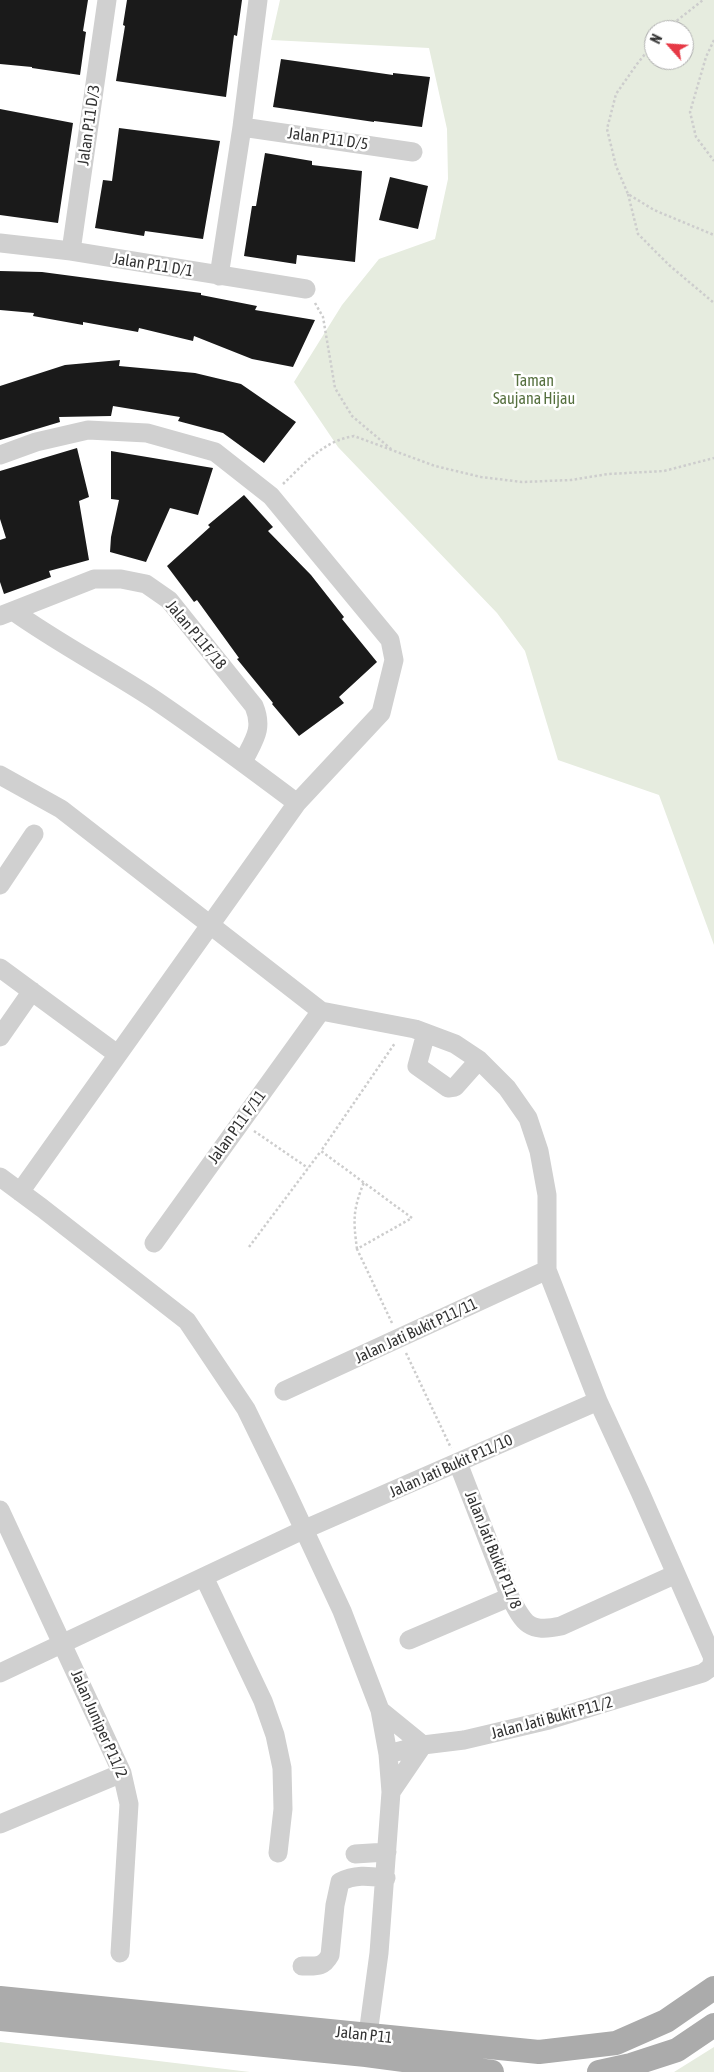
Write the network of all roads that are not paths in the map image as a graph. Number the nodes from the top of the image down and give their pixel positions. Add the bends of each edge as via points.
1 (107, 0) edge
2 (258, 0) edge
3 (242, 126) junction
4 (413, 152) dead end
5 (0, 243) edge
6 (71, 251) junction
7 (219, 276) junction
8 (306, 289) road end
9 (0, 455) edge
10 (7, 614) edge
11 (243, 762) junction
12 (0, 776) edge
13 (296, 803) junction
14 (34, 834) dead end
15 (0, 885) edge
16 (210, 925) junction
17 (0, 968) edge
18 (32, 992) junction
19 (321, 1011) junction
20 (426, 1033) junction
21 (0, 1037) edge
22 (117, 1054) junction
23 (479, 1060) junction
24 (0, 1177) edge
25 (20, 1192) junction
26 (154, 1243) dead end
27 (547, 1270) junction
28 (284, 1391) dead end
29 (598, 1401) junction
30 (458, 1463) junction
31 (0, 1510) edge
32 (303, 1530) junction
33 (676, 1574) junction
34 (204, 1577) junction
35 (510, 1597) junction
36 (409, 1640) dead end
37 (63, 1643) junction
38 (0, 1673) edge
39 (380, 1710) junction
40 (423, 1745) junction
41 (388, 1754) junction
42 (122, 1773) junction
43 (391, 1792) junction
44 (0, 1824) edge
45 (387, 1852) junction
46 (278, 1853) dead end
47 (355, 1854) dead end
48 (386, 1878) junction
49 (120, 1953) dead end
50 (302, 1966) dead end
51 (714, 1988) edge
52 (0, 1998) edge
53 (0, 2019) edge
54 (714, 2025) edge
55 (367, 2045) junction
56 (492, 2072) edge
57 (599, 2072) edge

1 - 6 street, Jalan P11 D/3
2 - 3 street
3 - 4 street, Jalan P11 D/5
3 - 7 street
5 - 6 street, Jalan P11 D/1
6 - 7 street, Jalan P11 D/1
7 - 8 street, Jalan P11 D/1
9 - 13 street via 36,442 88,430 147,433 215,452 271,496 390,640 394,660 381,713
10 - 11 street, Jalan P11F/18 via 37,628 152,698
10 - 11 street, Jalan P11F/18 via 94,579 121,579 146,584 169,600 254,706 259,729
11 - 13 street, Jalan P11F/18
12 - 16 street via 61,809
13 - 16 street
14 - 15 street
16 - 19 street
16 - 22 street
17 - 18 street
18 - 21 street
18 - 22 street
19 - 20 street
19 - 26 street, Jalan P11 F/11
20 - 23 street via 455,1044
20 - 23 street via 417,1066 448,1088 455,1088
22 - 25 street
23 - 27 street via 507,1088 528,1118 539,1151 547,1195
24 - 25 street
25 - 32 street via 187,1321 246,1409
27 - 28 street, Jalan Jati Bukit P11/11
27 - 29 street
29 - 30 street, Jalan Jati Bukit P11/10
29 - 33 street
30 - 32 street, Jalan Jati Bukit P11/10
30 - 35 street, Jalan Jati Bukit P11/8
31 - 37 street, Jalan Juniper P11/2
32 - 34 street, Jalan Jati Bukit P11/10
32 - 39 street via 342,1611
33 - 35 street, Jalan Jati Bukit P11/8 via 561,1626 543,1630 521,1617
33 - 40 street, Jalan Jati Bukit P11/2 via 713,1658 711,1667 703,1673 549,1720 464,1740
34 - 37 street, Jalan Jati Bukit P11/10
34 - 46 street via 263,1701 275,1735 282,1776
35 - 36 street
37 - 38 street, Jalan Jati Bukit P11/10
37 - 42 street, Jalan Juniper P11/2
39 - 40 street
39 - 41 street
40 - 41 street, Jalan Jati Bukit P11/2
40 - 43 street
41 - 43 street
42 - 44 street
42 - 49 street, Jalan Juniper P11/2 via 128,1804
43 - 45 street
45 - 47 street
45 - 48 street
48 - 50 street via 361,1876 340,1882 330,1955 320,1966
48 - 55 street
51 - 55 main road, Jalan P11 via 666,2020 625,2039 578,2049 539,2052
52 - 55 main road, Jalan P11
53 - 55 main road, Jalan P11
54 - 57 main road via 677,2050
55 - 56 main road, Jalan P11

